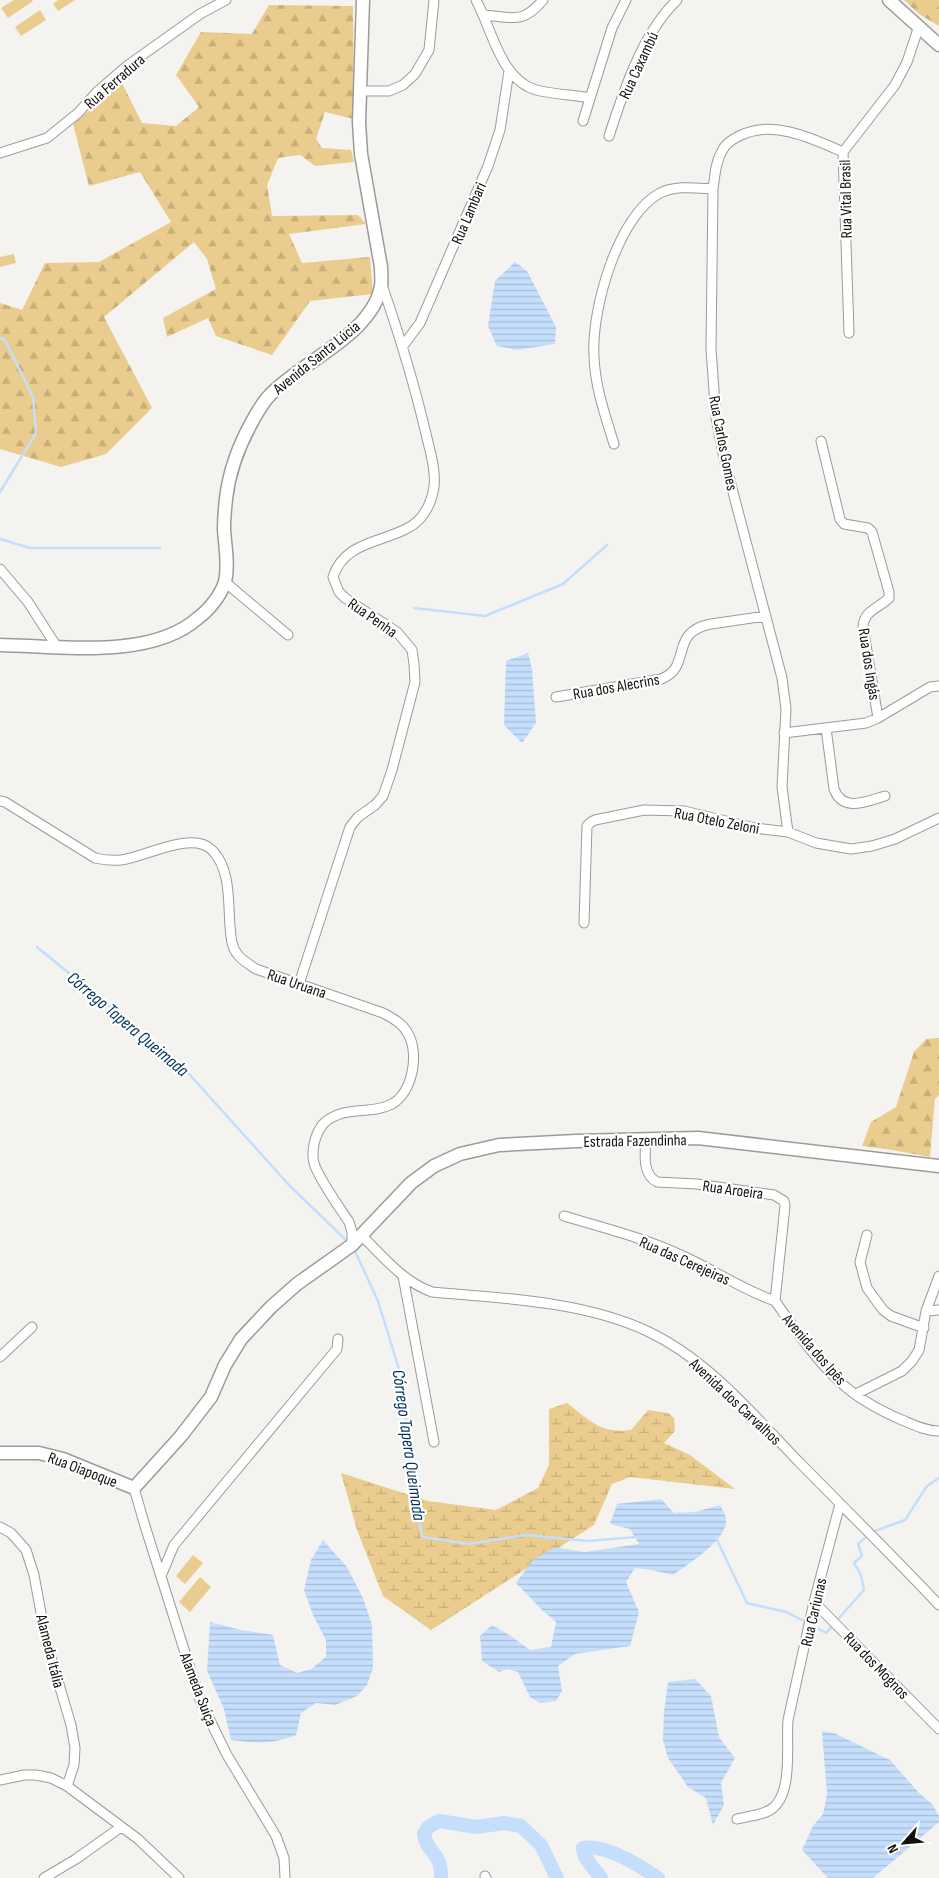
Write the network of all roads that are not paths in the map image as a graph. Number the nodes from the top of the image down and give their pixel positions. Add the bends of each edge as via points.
1 (226, 0) edge
2 (363, 0) edge
3 (434, 0) edge
4 (476, 0) edge
5 (543, 0) edge
6 (626, 0) edge
7 (677, 0) edge
8 (889, 0) edge
9 (483, 15) junction
10 (919, 26) junction
11 (939, 45) edge
12 (509, 71) junction
13 (361, 91) junction
14 (590, 98) junction
15 (583, 121) dead end
16 (609, 136) dead end
17 (843, 152) junction
18 (0, 153) edge
19 (713, 189) junction
20 (382, 284) junction
21 (850, 333) dead end
22 (403, 346) junction
23 (821, 441) dead end
24 (614, 444) dead end
25 (0, 569) edge
26 (225, 582) junction
27 (766, 616) junction
28 (288, 635) dead end
29 (0, 646) edge
30 (57, 647) junction
31 (939, 686) edge
32 (556, 697) dead end
33 (878, 718) junction
34 (826, 728) junction
35 (784, 733) junction
36 (885, 796) dead end
37 (0, 802) edge
38 (939, 818) edge
39 (788, 832) junction
40 (584, 923) dead end
41 (299, 984) junction
42 (646, 1139) junction
43 (939, 1166) edge
44 (564, 1216) dead end
45 (867, 1235) dead end
46 (362, 1236) junction
47 (350, 1247) junction
48 (403, 1276) junction
49 (939, 1276) edge
50 (775, 1301) junction
51 (939, 1310) edge
52 (926, 1311) junction
53 (32, 1327) dead end
54 (924, 1328) junction
55 (338, 1339) dead end
56 (0, 1357) edge
57 (856, 1394) junction
58 (939, 1432) edge
59 (434, 1442) dead end
60 (0, 1453) edge
61 (134, 1488) junction
62 (840, 1504) junction
63 (0, 1527) edge
64 (161, 1576) junction
65 (814, 1602) junction
66 (939, 1605) edge
67 (939, 1729) edge
68 (0, 1780) edge
69 (67, 1786) junction
70 (737, 1819) dead end
71 (121, 1827) junction
72 (44, 1878) edge
73 (179, 1878) edge
74 (284, 1878) edge

1 - 18 street, Rua Ferradura via 206,10 128,66 48,138
2 - 13 street, Avenida Santa Lúcia
3 - 13 street via 429,50 415,74 403,85 389,91
4 - 9 street
5 - 9 street via 530,14 521,17
6 - 14 street, Rua Caxambú via 612,28
7 - 16 street, Rua Caxambú via 646,43 626,86
8 - 10 street
9 - 12 street
10 - 11 street
10 - 17 street, Rua Vital Brasil via 895,85
12 - 14 street via 535,89
12 - 22 street, Rua Lambari via 500,130 488,166 420,323
13 - 20 street, Avenida Santa Lúcia via 358,122
14 - 15 street, Rua Caxambú
17 - 19 street, Rua Carlos Gomes via 795,133 774,129 753,131 733,139 723,149 716,164
17 - 21 street, Rua Vital Brasil
19 - 24 street via 684,187 669,190 641,207 622,238 608,274 596,317 594,355 599,399
19 - 27 street, Rua Carlos Gomes via 711,349 716,418
20 - 22 street, Rua Penha
20 - 26 street, Avenida Santa Lúcia via 377,299 355,329 270,395 252,421 235,463 226,498
22 - 41 street, Rua Penha via 432,463 434,485 431,501 416,524 347,554 333,577 339,592 404,639 412,650 415,682 383,796 358,816 350,827
23 - 33 street, Rua dos Ingás via 840,519 844,524 868,528 872,532 889,592 885,602 867,614 863,627
25 - 30 street via 28,602
26 - 28 street
26 - 30 street via 199,618 170,635 129,645
27 - 32 street, Rua dos Alecrins via 711,624 695,630 686,636 676,669 669,676
27 - 35 street, Rua Carlos Gomes via 782,678 786,709
29 - 30 street
31 - 33 street
33 - 34 street via 866,723
34 - 35 street
34 - 36 street via 838,798 844,803 855,804
35 - 39 street, Rua Carlos Gomes via 782,787
37 - 41 street, Rua Uruana via 5,802 95,858 108,861 123,860 184,842 198,842 212,848 222,862 232,942 237,954 256,969
38 - 39 street, Rua Otelo Zeloni via 895,838 851,849 816,843
39 - 40 street, Rua Otelo Zeloni via 665,810 644,810 591,822 587,826
41 - 47 street, Rua Uruana via 383,1013 408,1032 413,1047 408,1087 402,1097 391,1105 331,1118 321,1124 316,1135 314,1163 349,1222 352,1232
42 - 43 street, Estrada Fazendinha via 698,1138
42 - 46 street, Estrada Fazendinha via 499,1145 460,1154 434,1166 411,1183
42 - 50 street, Rua Aroeira via 648,1174 656,1182 697,1184 774,1195 784,1201
44 - 50 street, Rua das Cerejeiras via 651,1242 730,1279 752,1293
45 - 54 street via 860,1262 867,1288 890,1316
46 - 47 street
46 - 48 street, Avenida dos Carvalhos
47 - 61 street via 297,1284 241,1340 225,1365 211,1397
48 - 59 street
48 - 62 street, Avenida dos Carvalhos via 432,1292 567,1307 646,1330 705,1368
49 - 52 street
50 - 57 street, Avenida dos Ipês via 822,1362
51 - 52 street
52 - 54 street
53 - 56 street
54 - 57 street via 919,1350 902,1371
55 - 64 street via 337,1349 174,1545
57 - 58 street, Avenida dos Ipês via 892,1416
60 - 61 street, Rua Oiapoque via 39,1452
61 - 64 street, Alameda Suíça
62 - 65 street, Rua Cariunas
62 - 66 street, Avenida dos Carvalhos
63 - 69 street, Alameda Itália via 11,1533 26,1550 34,1575 46,1640 75,1748 74,1765
64 - 74 street, Alameda Suíça via 200,1700 227,1755 276,1836 284,1858
65 - 67 street, Rua dos Mognos
65 - 70 street, Rua Cariunas via 788,1720 789,1759 782,1796 774,1808
68 - 69 street via 36,1775
69 - 71 street
71 - 72 street
71 - 73 street via 145,1844

